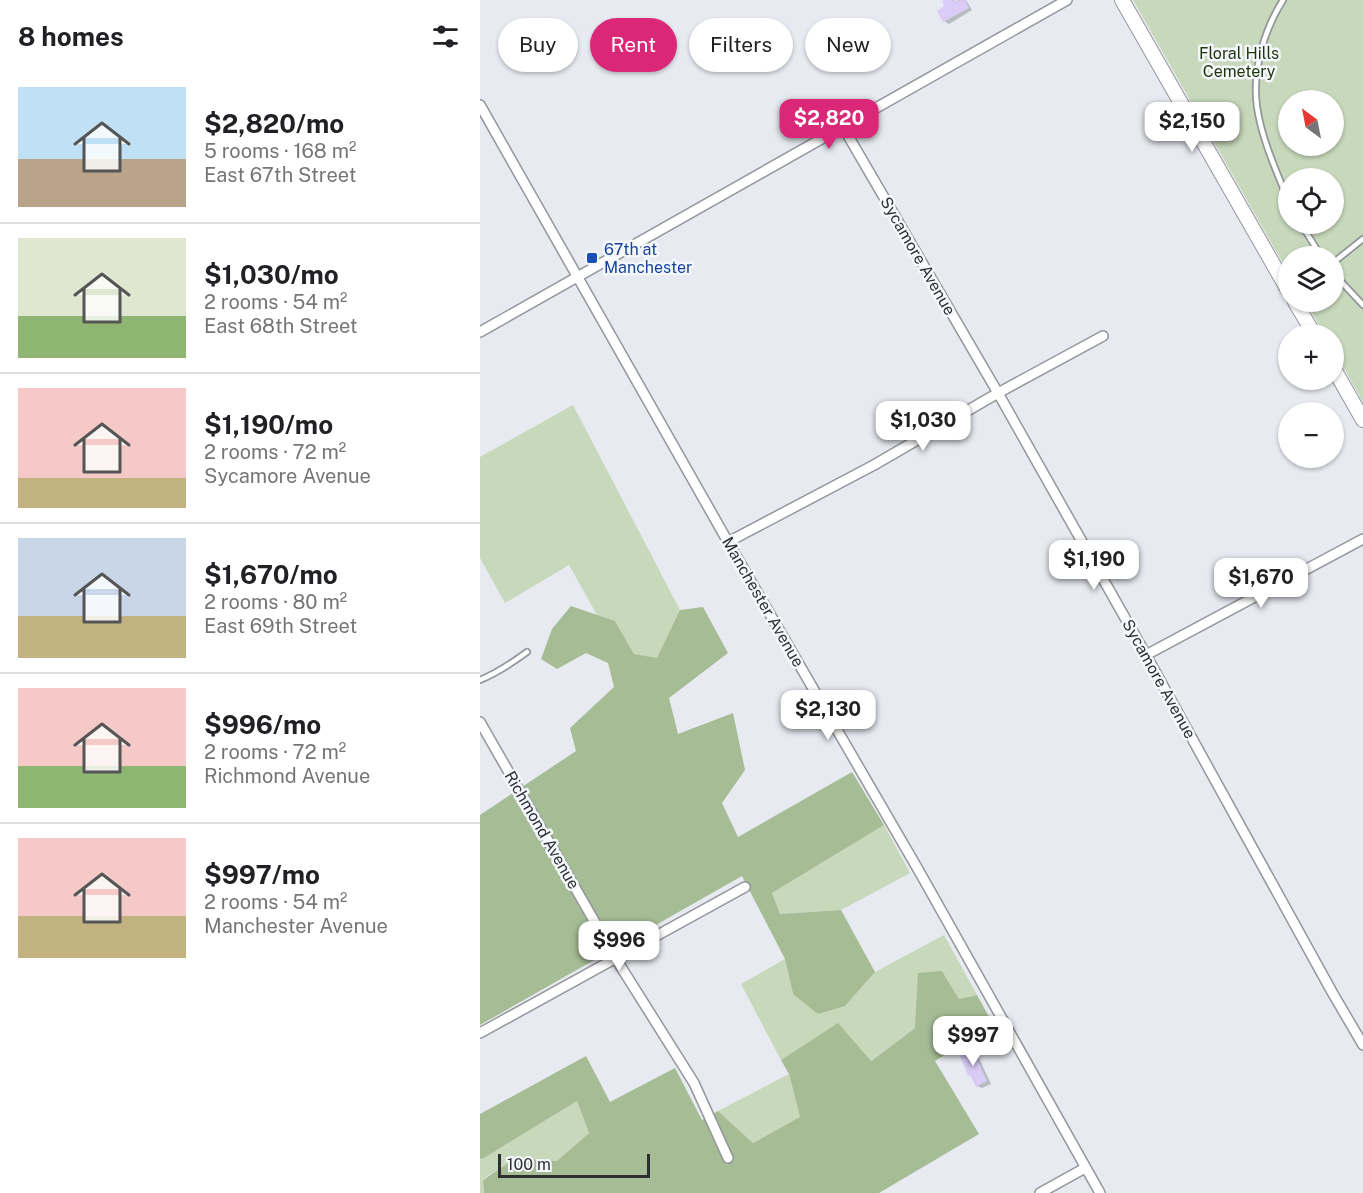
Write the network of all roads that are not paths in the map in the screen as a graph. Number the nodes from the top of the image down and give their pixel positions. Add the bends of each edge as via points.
1 (1067, 0) edge
2 (1122, 0) edge
3 (1283, 0) edge
4 (480, 105) edge
5 (843, 127) junction
6 (1278, 176) edge
7 (1363, 239) edge
8 (1344, 254) edge
9 (1278, 273) edge
10 (578, 277) junction
11 (1344, 285) edge
12 (1363, 305) edge
13 (480, 332) edge
14 (1103, 336) dead end
15 (1344, 387) edge
16 (998, 393) junction
17 (1363, 420) edge
18 (1363, 539) edge
19 (728, 542) junction
20 (527, 652) dead end
21 (1146, 655) junction
22 (480, 680) edge
23 (480, 722) edge
24 (745, 887) dead end
25 (616, 959) junction
26 (480, 1033) edge
27 (1363, 1045) edge
28 (728, 1158) dead end
29 (1085, 1168) junction
30 (1040, 1193) edge
31 (1100, 1193) edge

1 - 5 street
2 - 9 street
3 - 6 lane via 1265,38 1256,85 1263,131
4 - 10 street, Manchester Avenue
5 - 10 street
5 - 16 street, Sycamore Avenue
7 - 8 lane
10 - 13 street
10 - 19 street, Manchester Avenue
11 - 12 lane
14 - 16 street
15 - 17 street
16 - 19 street via 874,465
16 - 21 street, Sycamore Avenue
18 - 21 street
19 - 29 street, Manchester Avenue
20 - 22 lane
21 - 27 street, Sycamore Avenue
23 - 25 street, Richmond Avenue
24 - 25 street
25 - 26 street
25 - 28 street, Richmond Avenue via 694,1083
29 - 30 street
29 - 31 street, Manchester Avenue

